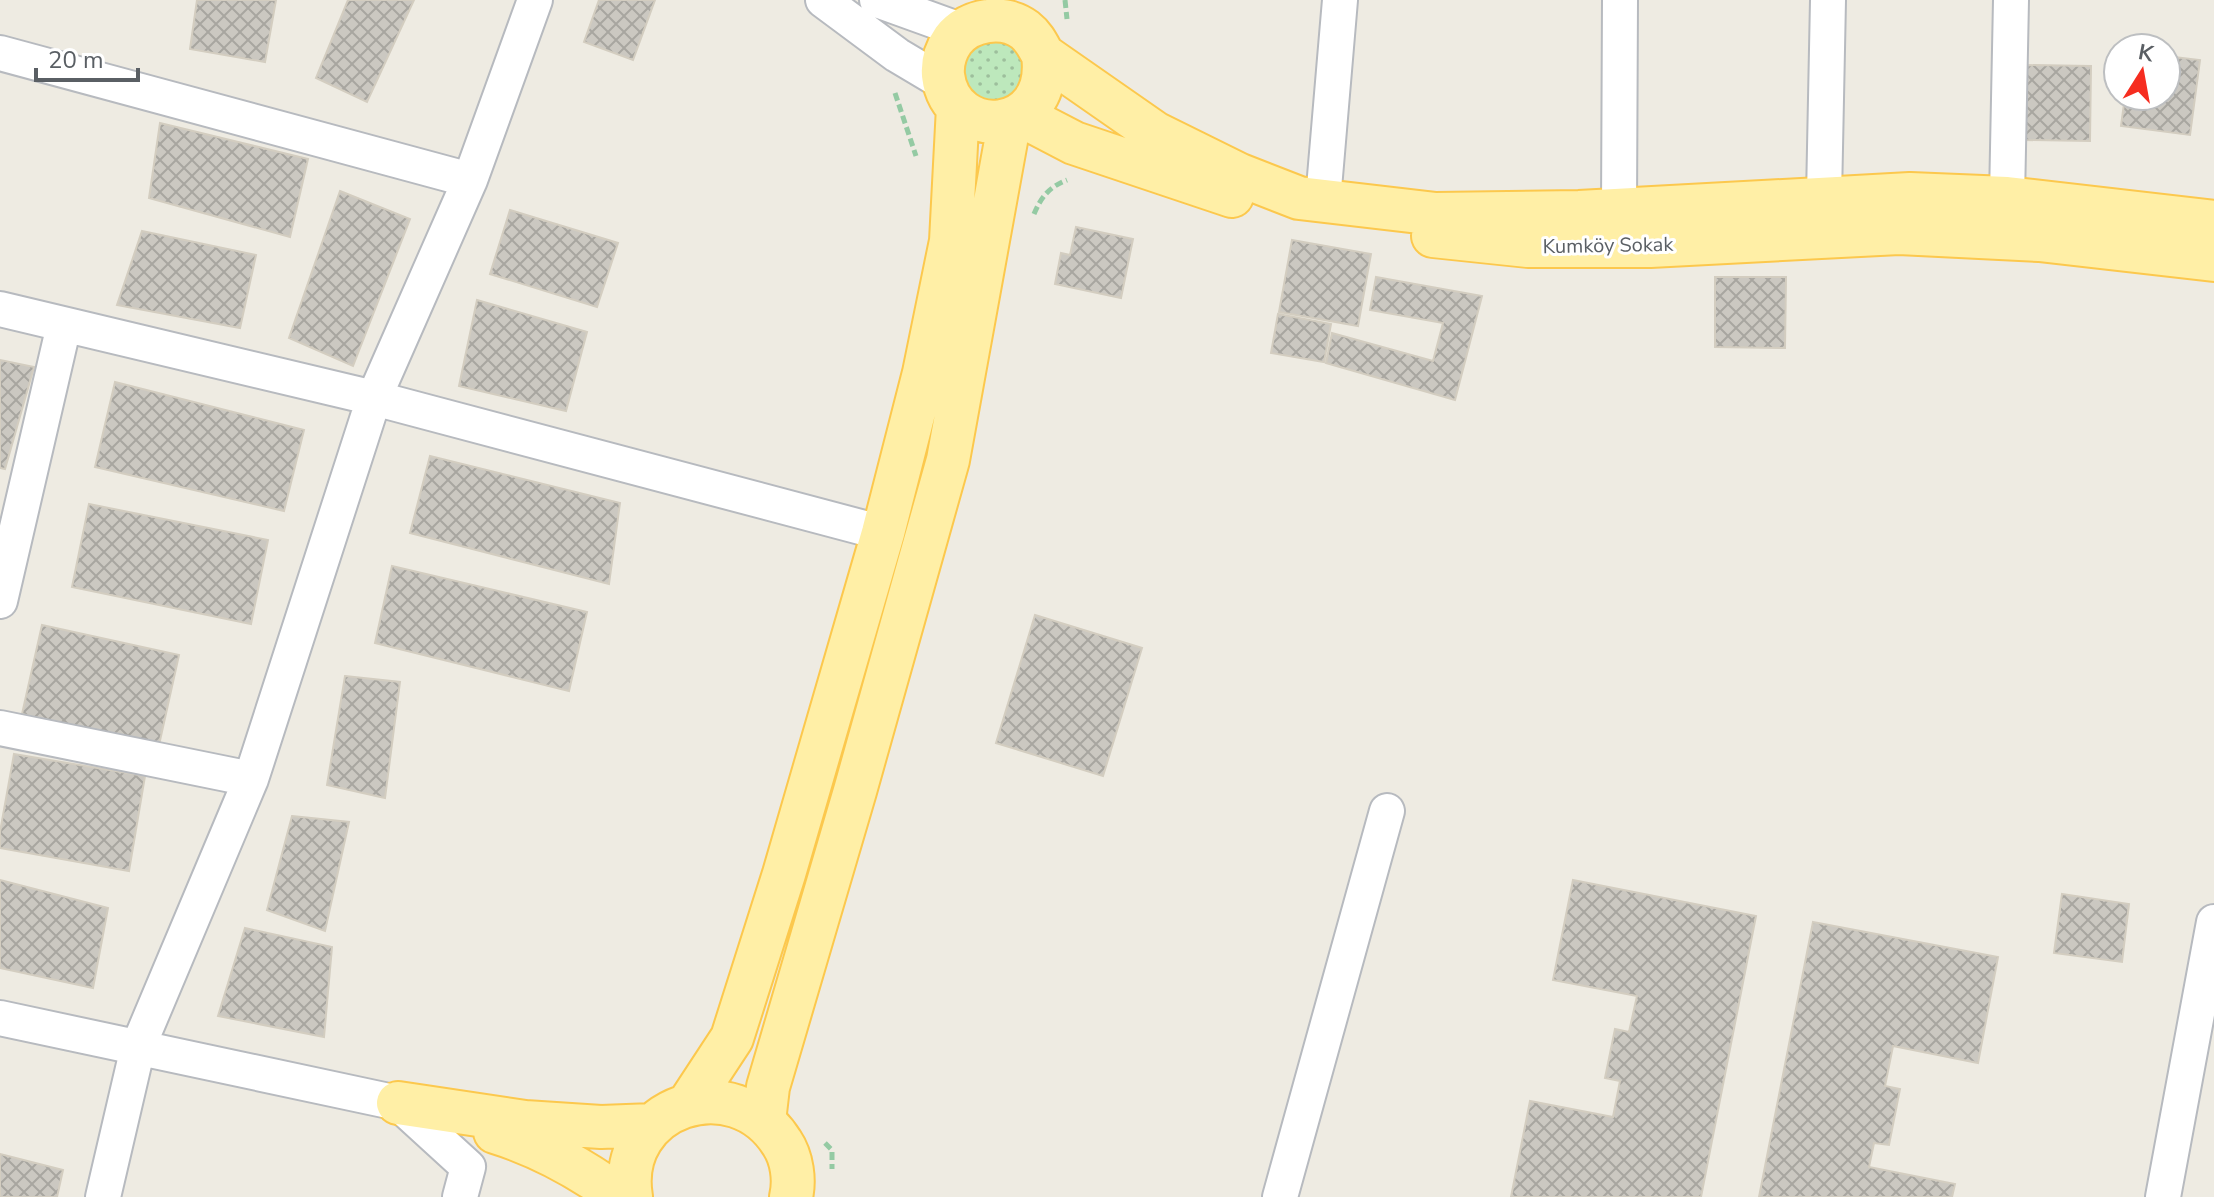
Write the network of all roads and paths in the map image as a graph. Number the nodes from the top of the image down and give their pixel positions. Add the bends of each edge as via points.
1 (535, 0) edge
2 (823, 0) edge
3 (877, 0) edge
4 (1036, 0) edge
5 (1340, 0) edge
6 (1620, 0) edge
7 (1828, 0) edge
8 (2011, 0) edge
9 (973, 18) edge
10 (1039, 48) junction
11 (0, 53) edge
12 (890, 82) dead end
13 (951, 95) junction
14 (1015, 117) junction
15 (916, 158) dead end
16 (1072, 178) dead end
17 (470, 180) junction
18 (1824, 197) junction
19 (2007, 198) junction
20 (1323, 200) junction
21 (1619, 209) junction
22 (2214, 222) edge
23 (1030, 225) dead end
24 (2214, 260) edge
25 (0, 309) edge
26 (64, 325) junction
27 (374, 398) junction
28 (883, 533) junction
29 (0, 601) edge
30 (0, 728) edge
31 (251, 779) junction
32 (1387, 811) dead end
33 (2214, 927) edge
34 (0, 1018) edge
35 (138, 1047) junction
36 (398, 1103) junction
37 (670, 1115) junction
38 (764, 1121) junction
39 (819, 1138) dead end
40 (834, 1165) dead end
41 (798, 1195) edge
42 (103, 1197) edge
43 (460, 1197) edge
44 (620, 1197) edge
45 (631, 1197) edge
46 (1280, 1197) edge
47 (2163, 1197) edge

1 - 17 street
2 - 13 street
3 - 9 street
4 - 10 main road
5 - 20 street
6 - 21 street
7 - 18 street
8 - 19 street
9 - 10 main road via 1010,23
9 - 13 main road via 946,53 943,68
10 - 14 main road via 1046,73 1042,89 1034,104
10 - 20 main road, Kumköy Sokak via 1155,133 1240,175 1299,198
11 - 17 street
12 - 15 path
13 - 14 main road via 971,117 988,122
13 - 28 main road via 951,241
14 - 24 main road, Kumköy Sokak via 1074,143 1260,206 1312,220 1429,236 1528,246 1635,246 1942,234
14 - 38 main road via 948,460 768,1087
16 - 23 path via 1040,198
17 - 27 street
18 - 19 main road, Kumköy Sokak
18 - 21 main road, Kumköy Sokak
19 - 22 main road, Kumköy Sokak
20 - 21 main road, Kumköy Sokak via 1436,214
25 - 26 street
26 - 27 street
26 - 29 street
27 - 28 street
27 - 31 street
28 - 37 main road via 732,1038
30 - 31 street
31 - 35 street
32 - 46 street
33 - 47 street
34 - 35 street
35 - 36 street
35 - 42 street
36 - 37 main road via 601,1127
36 - 43 street via 468,1167
36 - 44 main road via 520,1140 589,1174
37 - 38 main road via 701,1102 729,1103
37 - 45 main road via 639,1144 631,1166
38 - 41 main road via 786,1149
39 - 40 path via 832,1150

